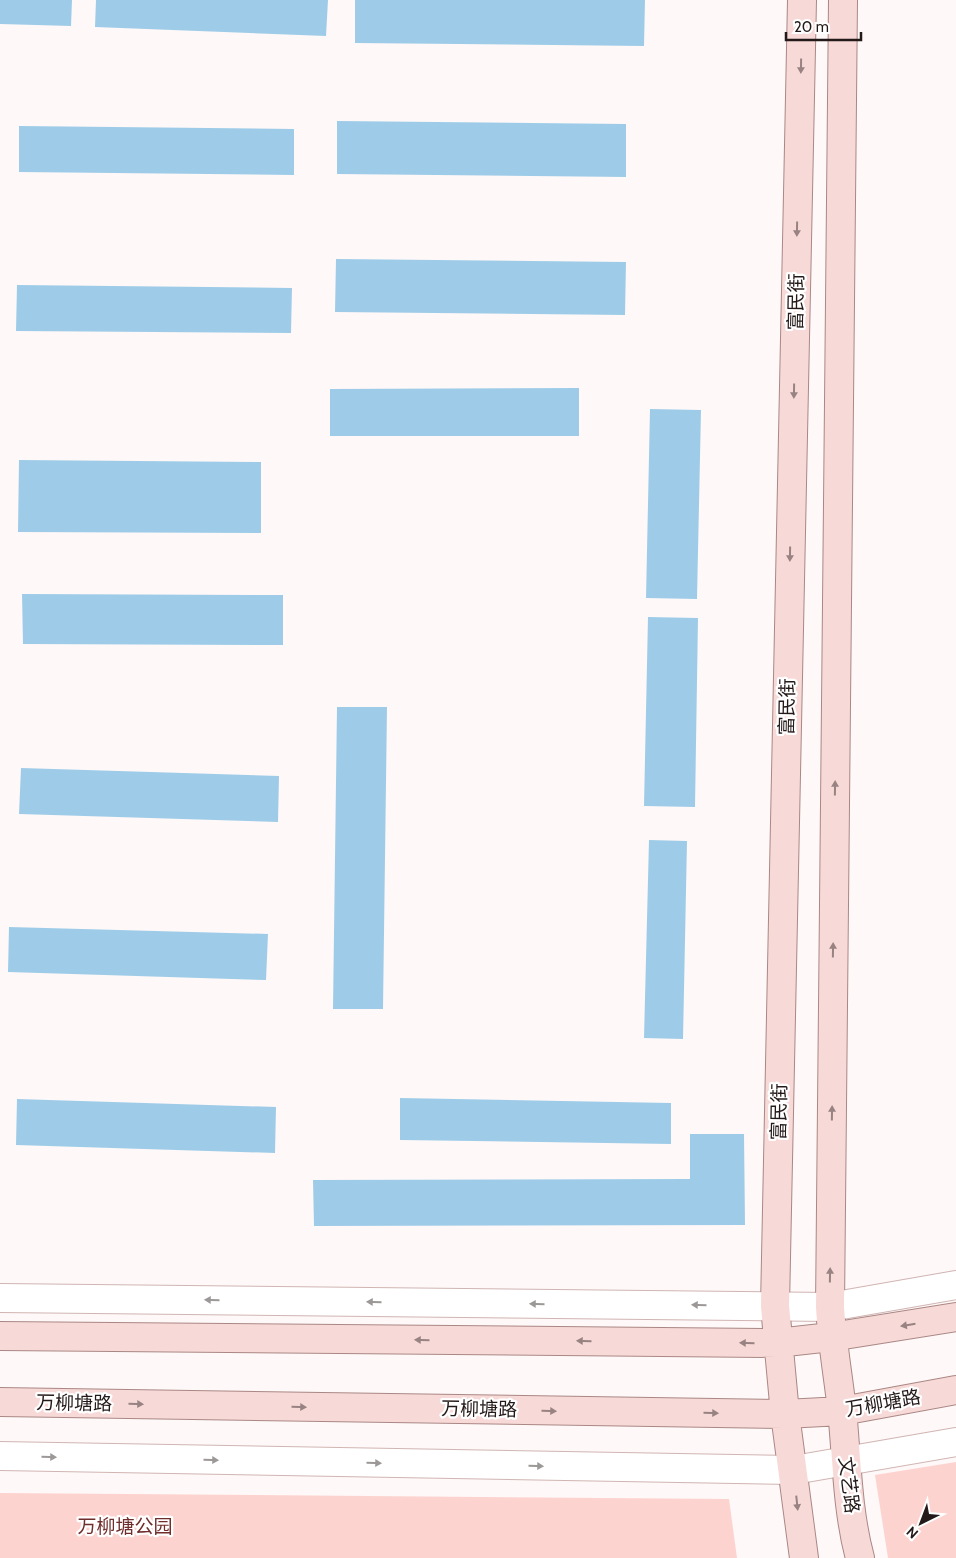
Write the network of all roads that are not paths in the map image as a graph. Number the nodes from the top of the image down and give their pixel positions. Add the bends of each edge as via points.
1 (802, 0) edge
2 (843, 0) edge
3 (956, 1285) edge
4 (0, 1298) edge
5 (775, 1306) junction
6 (830, 1307) junction
7 (956, 1317) edge
8 (0, 1336) edge
9 (831, 1337) junction
10 (777, 1343) junction
11 (956, 1390) edge
12 (0, 1402) edge
13 (842, 1410) junction
14 (785, 1414) junction
15 (956, 1442) edge
16 (0, 1456) edge
17 (844, 1461) junction
18 (794, 1470) junction
19 (804, 1558) edge
20 (860, 1558) edge

1 -> 5 main road, 富民街
6 -> 2 main road
3 - 6 street
5 -> 4 street
5 - 6 street
5 - 10 main road, 富民街
6 - 9 main road
7 -> 9 main road
10 -> 8 main road
9 - 10 main road
9 - 13 main road
10 - 14 main road, 富民街
11 - 13 main road, 万柳塘路
12 -> 14 main road, 万柳塘路
13 - 14 main road, 万柳塘路
13 - 17 main road, 文艺路
14 - 18 main road
15 - 17 street
16 -> 18 street
17 - 18 street
17 - 20 main road, 文艺路
18 -> 19 main road

